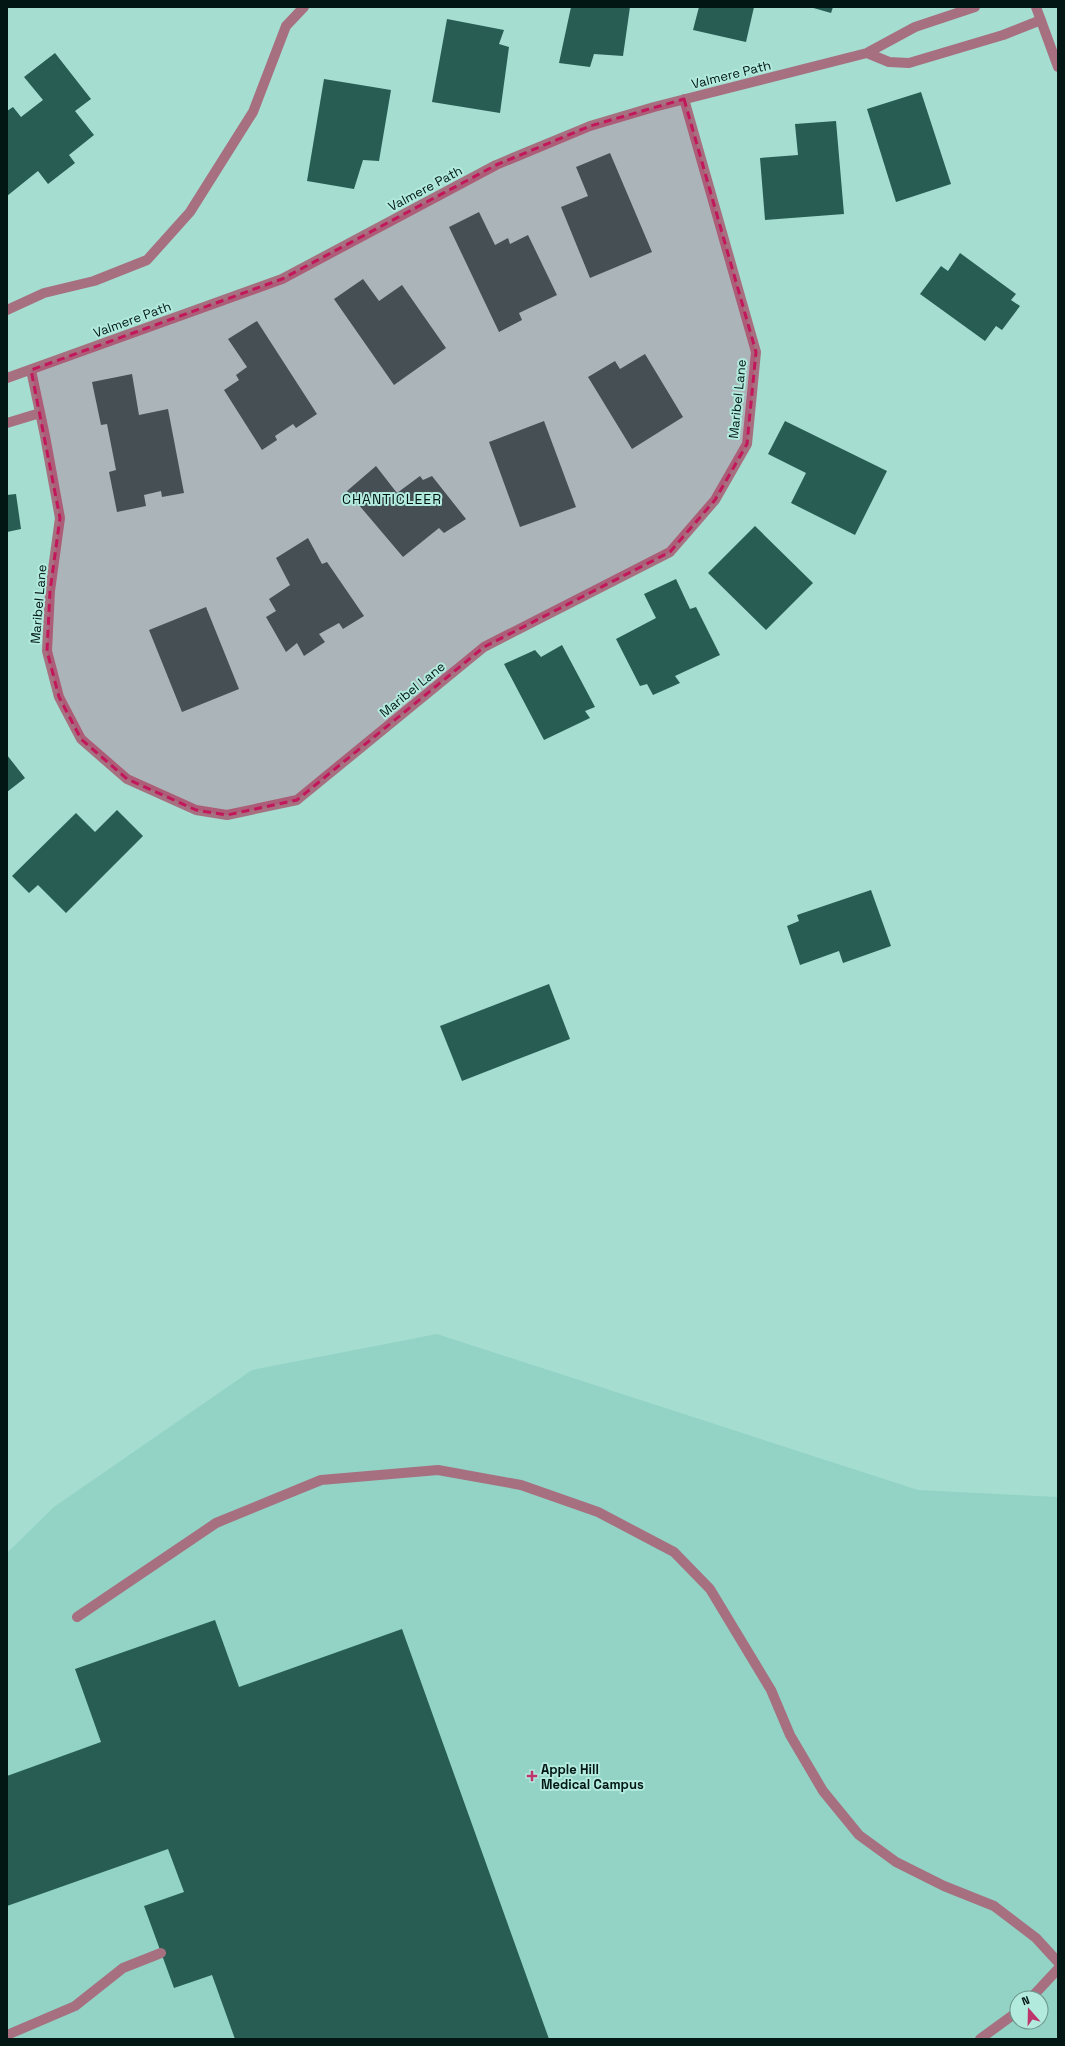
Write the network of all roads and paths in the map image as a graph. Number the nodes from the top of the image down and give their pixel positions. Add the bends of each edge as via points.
1 (304, 7) edge
2 (975, 7) edge
3 (1036, 7) edge
4 (1041, 20) junction
5 (867, 53) junction
6 (1058, 66) edge
7 (684, 100) junction
8 (7, 310) edge
9 (31, 370) junction
10 (7, 378) edge
11 (40, 413) junction
12 (7, 424) edge
13 (77, 1617) dead end
14 (161, 1953) dead end
15 (1058, 1962) edge
16 (1058, 1969) edge
17 (1038, 1990) edge
18 (1009, 2018) edge
19 (7, 2035) edge
20 (980, 2039) edge

1 - 8 street via 286,26 254,112 190,212 147,260 94,282 44,293
2 - 5 street, Valmere Path via 915,27
3 - 4 street
4 - 5 street via 1003,35 909,63 889,62
4 - 6 street
5 - 7 street, Valmere Path
7 - 9 street, Valmere Path via 590,126 496,165 282,279
7 - 11 street, Maribel Lane via 756,352 747,444 714,500 670,552 484,647 297,800 227,815 196,810 127,779 81,739 59,697 47,651 50,591 60,518
9 - 10 street, Valmere Path
9 - 11 street, Maribel Lane
11 - 12 street
13 - 15 street via 216,1524 322,1480 438,1470 521,1485 590,1509 674,1552 710,1589 771,1690 790,1735 823,1791 859,1835 896,1862 944,1886 994,1906 1036,1938
14 - 19 street via 123,1968 75,2006
16 - 17 street
18 - 20 street

